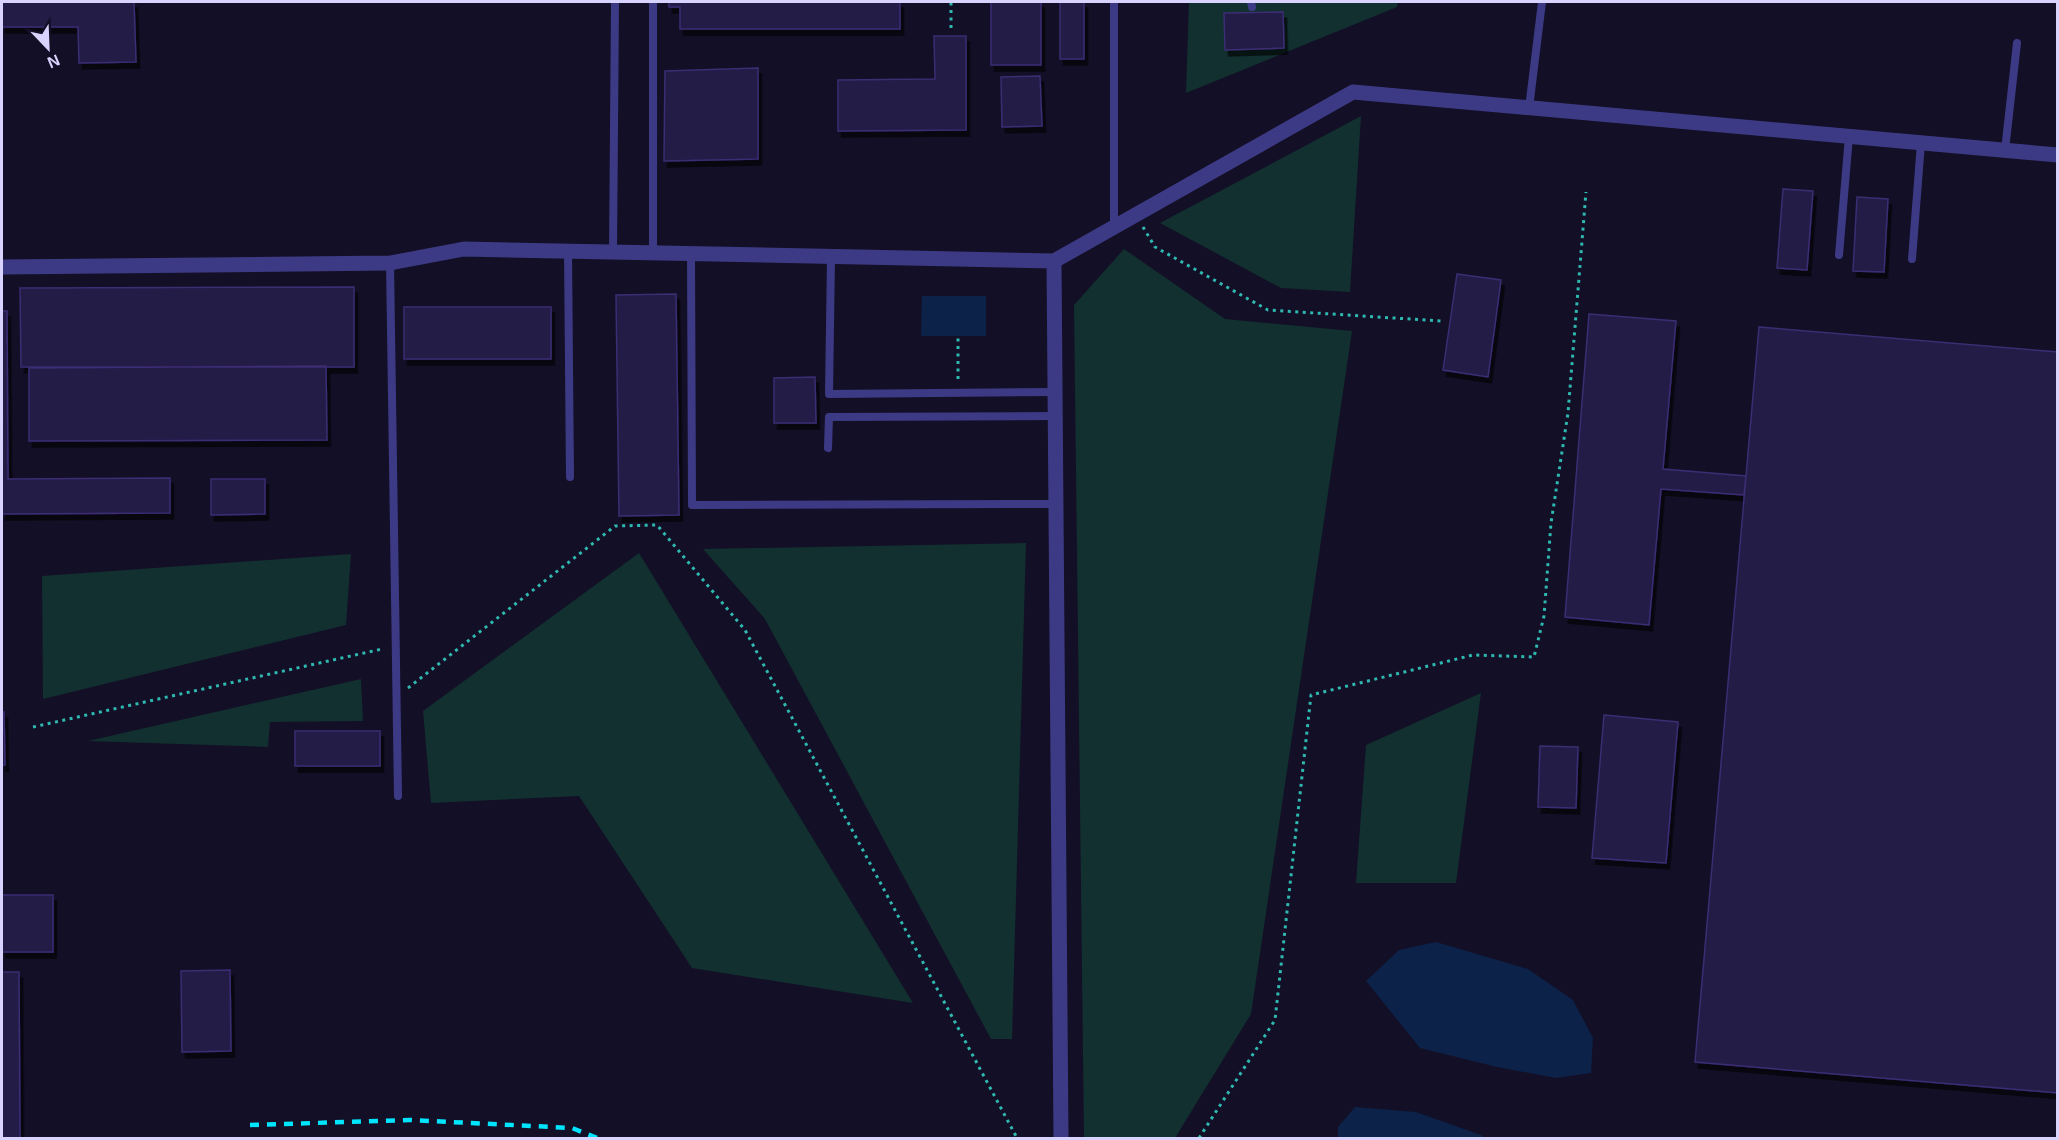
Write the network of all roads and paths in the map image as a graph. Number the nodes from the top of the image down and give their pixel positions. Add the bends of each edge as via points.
1 (615, 2) edge
2 (652, 2) edge
3 (951, 2) edge
4 (1114, 2) edge
5 (1542, 2) edge
6 (951, 28) dead end
7 (2017, 44) dead end
8 (1529, 108) junction
9 (1849, 136) junction
10 (1921, 143) junction
11 (2005, 150) junction
12 (2058, 155) edge
13 (1586, 192) dead end
14 (1136, 215) junction
15 (1114, 228) junction
16 (568, 251) junction
17 (613, 252) junction
18 (653, 253) junction
19 (691, 254) junction
20 (1839, 255) dead end
21 (831, 257) junction
22 (1912, 259) dead end
23 (1054, 261) junction
24 (390, 263) junction
25 (2, 267) edge
26 (1441, 321) dead end
27 (958, 336) dead end
28 (1055, 392) junction
29 (958, 393) junction
30 (1055, 416) junction
31 (828, 448) dead end
32 (570, 477) dead end
33 (1056, 504) junction
34 (396, 645) junction
35 (396, 698) junction
36 (33, 727) dead end
37 (398, 796) dead end
38 (1017, 1138) edge
39 (1061, 1138) edge
40 (1199, 1138) edge

1 - 17 lane
2 - 18 lane
3 - 6 path
4 - 15 lane
5 - 8 lane
7 - 11 lane
8 - 9 street
8 - 14 street via 1353,92
9 - 10 street
9 - 20 lane
10 - 11 street
10 - 22 lane
11 - 12 street
13 - 40 path via 1568,413 1551,523 1544,616 1534,657 1473,655 1311,695 1275,1020
14 - 15 street
14 - 26 path via 1155,247 1268,310
15 - 23 street
16 - 17 street
16 - 24 street via 464,249
16 - 32 lane
17 - 18 street
18 - 19 street
19 - 21 street
19 - 33 lane via 692,505
21 - 23 street
21 - 29 lane via 829,394
23 - 28 street
24 - 25 street
24 - 34 lane
27 - 29 path
28 - 29 lane
28 - 30 street
30 - 31 lane via 829,417
30 - 33 street
33 - 39 street
34 - 35 lane
34 - 36 path
35 - 37 lane
35 - 38 path via 615,526 657,525 745,630

